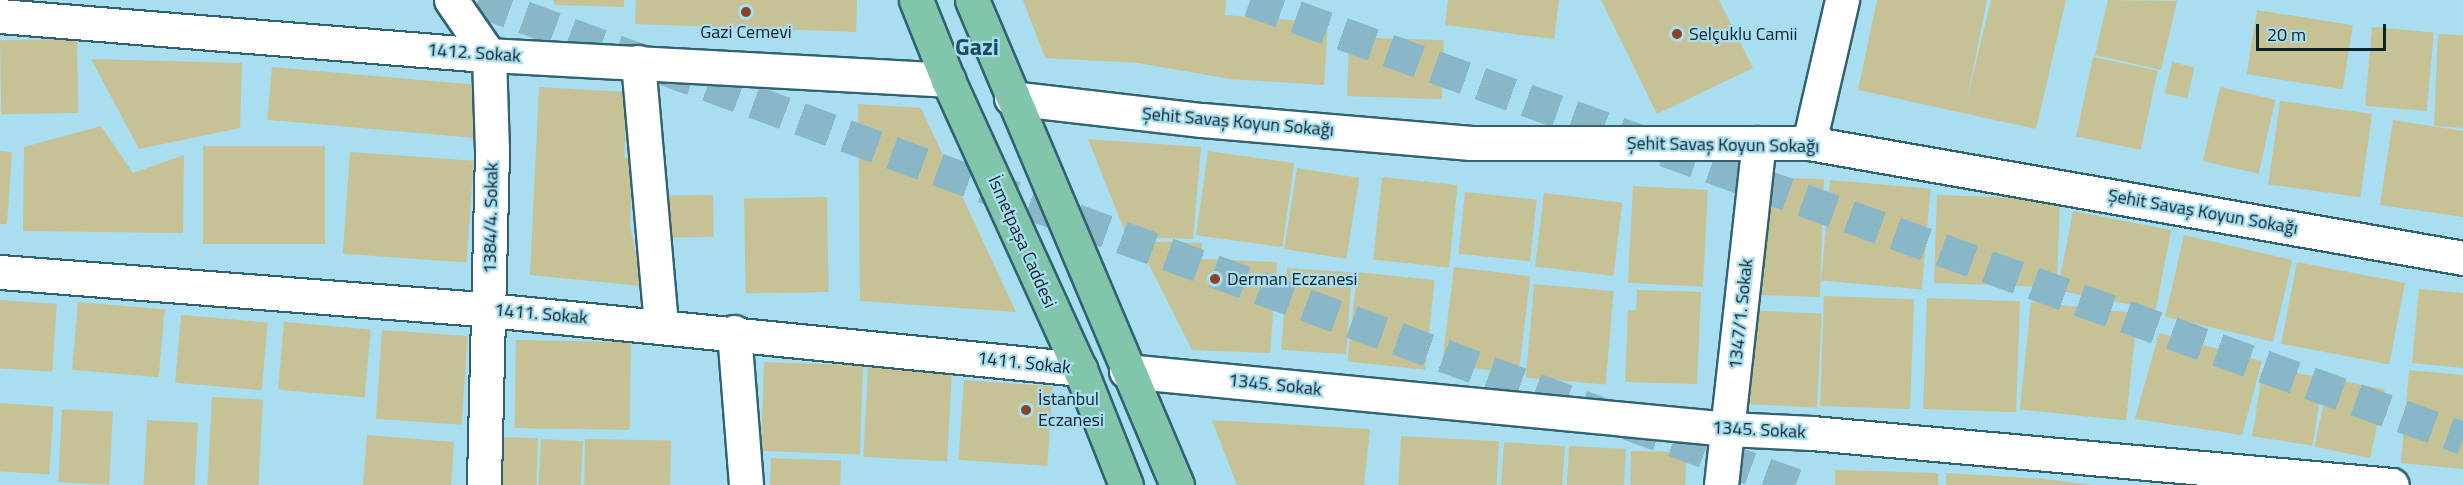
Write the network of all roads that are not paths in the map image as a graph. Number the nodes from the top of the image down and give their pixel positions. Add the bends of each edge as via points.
1 (451, 0) edge
2 (916, 0) edge
3 (972, 0) edge
4 (1842, 0) edge
5 (0, 16) edge
6 (489, 55) junction
7 (638, 62) junction
8 (948, 80) junction
9 (1011, 98) junction
10 (1759, 143) junction
11 (1809, 143) junction
12 (2463, 258) edge
13 (0, 272) edge
14 (489, 310) junction
15 (661, 326) junction
16 (734, 332) junction
17 (1080, 369) junction
18 (1126, 371) junction
19 (1728, 429) junction
20 (484, 485) edge
21 (746, 485) edge
22 (1125, 485) edge
23 (1177, 485) edge
24 (1721, 485) edge
25 (2392, 485) edge

1 - 6 street
2 - 8 main road, İsmetpaşa Caddesi
3 - 9 main road
4 - 11 street
5 - 6 street, 1412. Sokak
6 - 7 street, 1412. Sokak
6 - 14 street, 1384/4. Sokak
7 - 8 street, 1412. Sokak
7 - 15 street
8 - 17 main road, İsmetpaşa Caddesi
9 - 10 street, Şehit Savaş Koyun Sokağı via 1202,120 1471,143
9 - 18 main road
10 - 11 street, Şehit Savaş Koyun Sokağı
10 - 19 street, 1347/1. Sokak
11 - 12 street, Şehit Savaş Koyun Sokağı
13 - 14 street, 1411. Sokak
14 - 15 street, 1411. Sokak
14 - 20 street, 1384/4. Sokak
15 - 16 street, 1411. Sokak
16 - 17 street, 1411. Sokak
16 - 21 street
17 - 18 main road
17 - 22 main road, İsmetpaşa Caddesi
18 - 19 street, 1345. Sokak
18 - 23 main road
19 - 24 street, 1347/1. Sokak
19 - 25 street, 1345. Sokak via 1812,433

